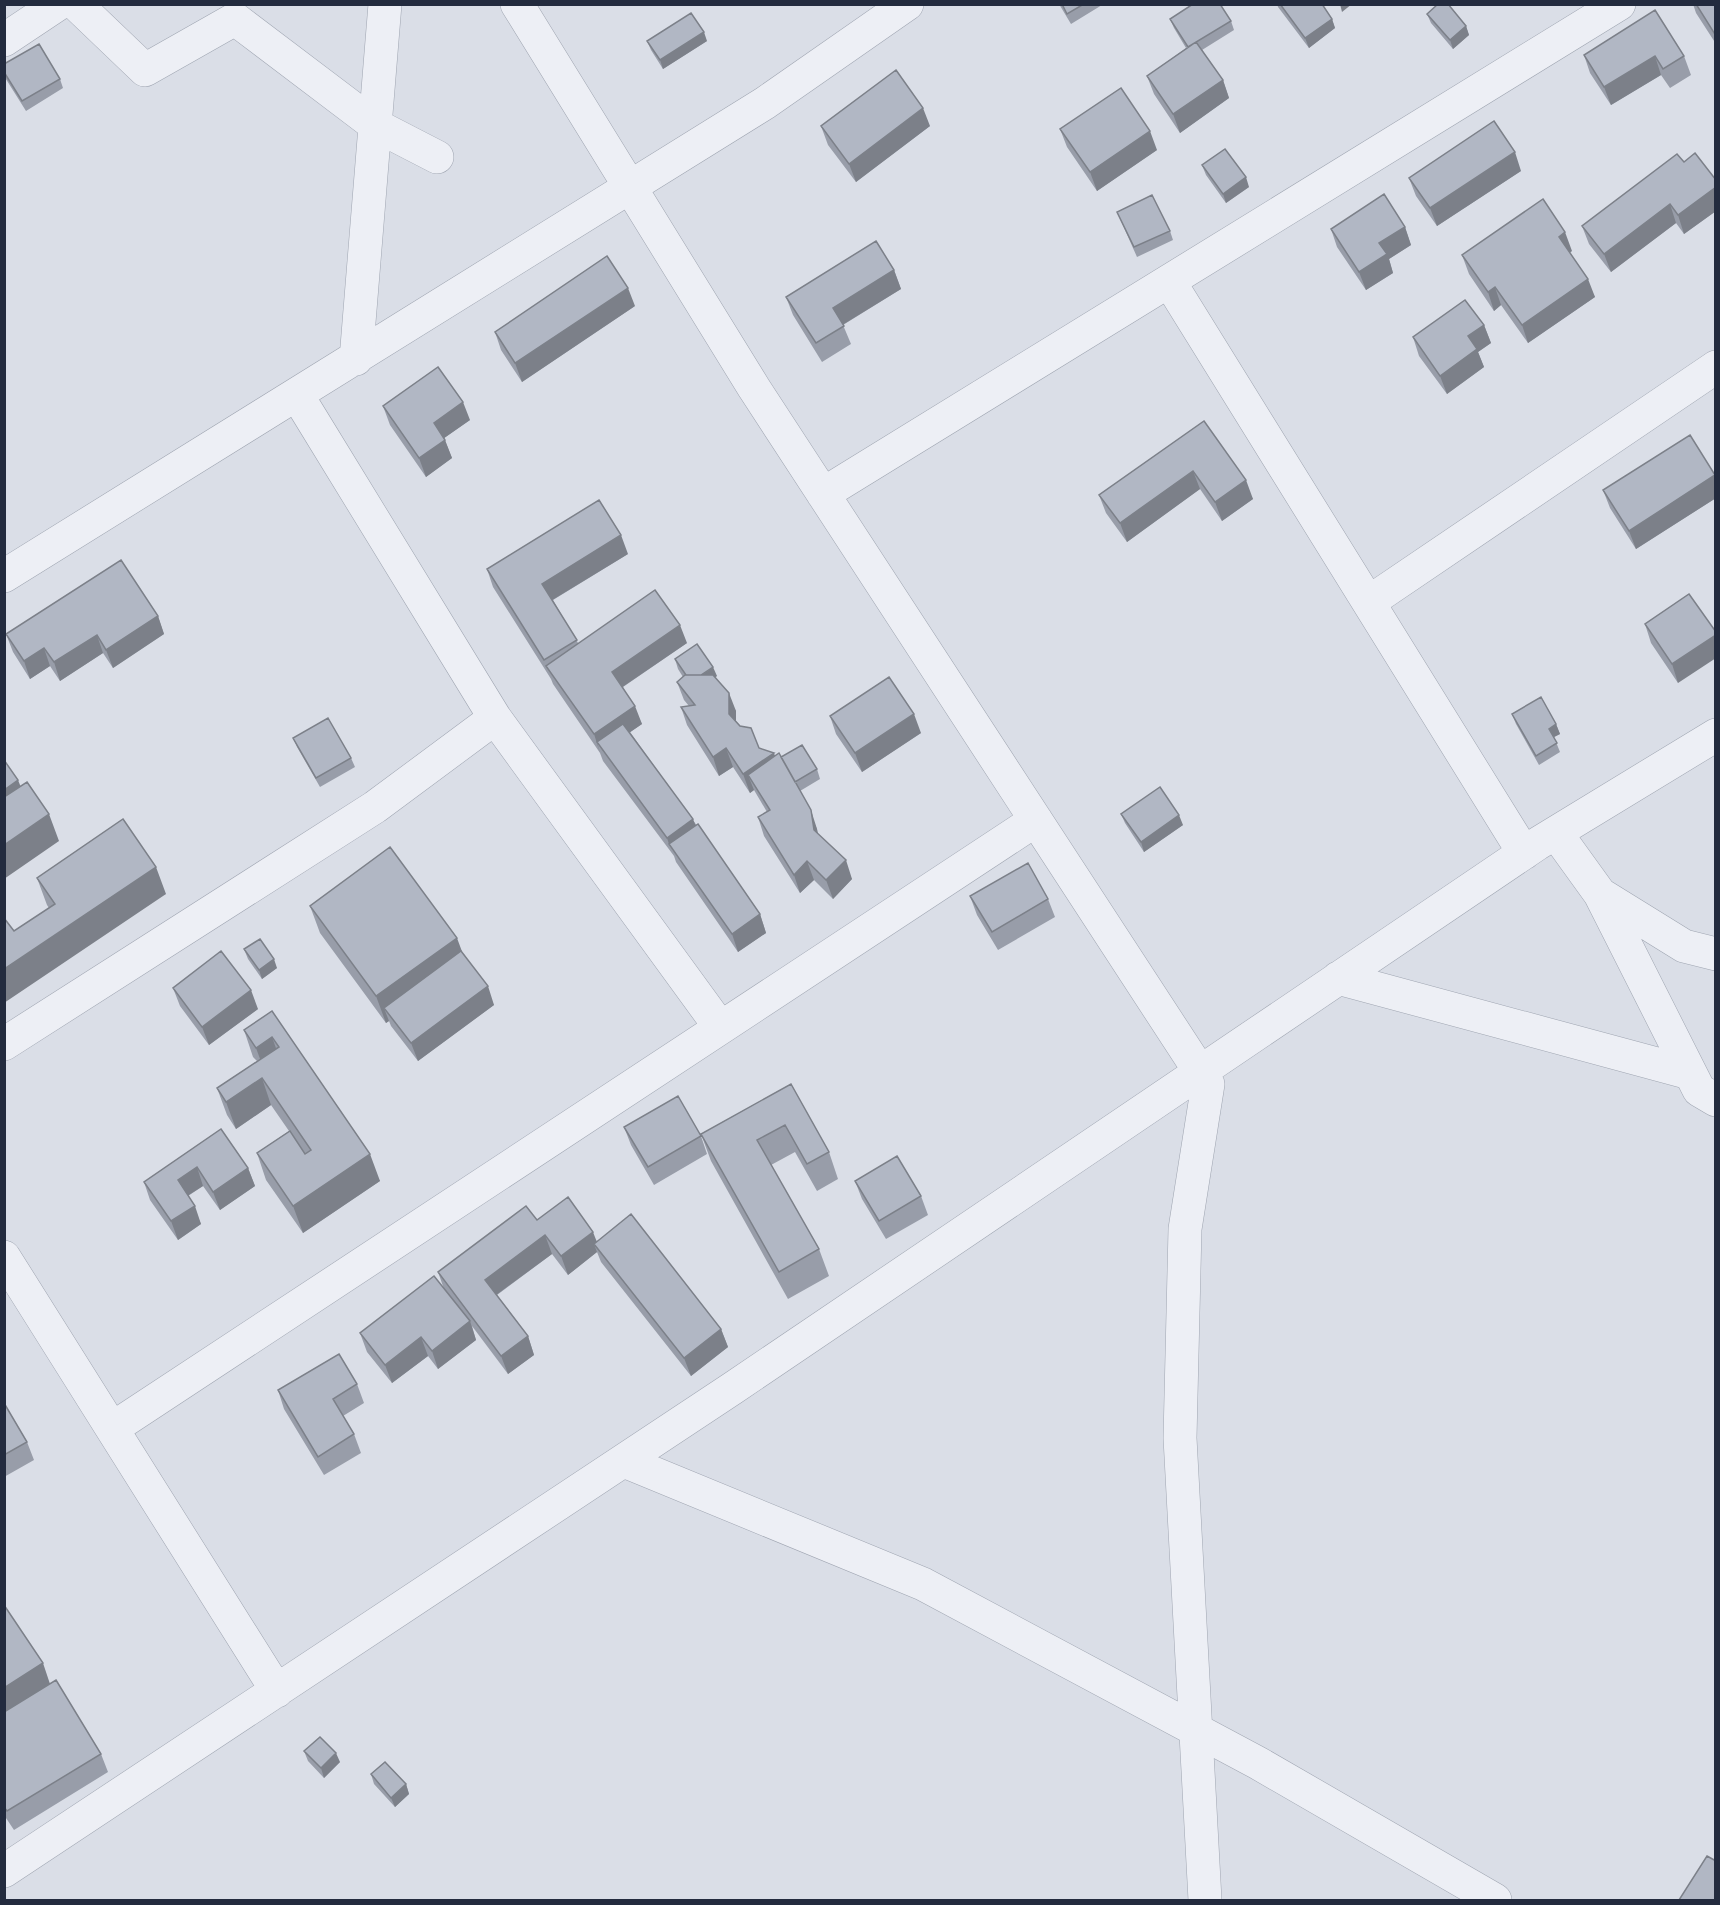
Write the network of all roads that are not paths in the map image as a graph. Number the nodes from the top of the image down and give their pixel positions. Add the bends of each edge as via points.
1 (58, 4) edge
2 (75, 4) edge
3 (385, 4) edge
4 (517, 4) edge
5 (907, 4) edge
6 (1619, 4) edge
7 (4, 40) edge
8 (375, 125) junction
9 (437, 157) dead end
10 (631, 187) junction
11 (1169, 281) junction
12 (356, 358) junction
13 (1716, 368) edge
14 (297, 395) junction
15 (823, 494) junction
16 (4, 576) edge
17 (1369, 602) junction
18 (495, 718) junction
19 (1716, 735) edge
20 (1036, 820) junction
21 (1556, 833) junction
22 (1524, 853) junction
23 (1600, 894) junction
24 (1716, 954) edge
25 (1338, 978) junction
26 (720, 1027) junction
27 (4, 1044) edge
28 (1200, 1072) junction
29 (1690, 1073) junction
30 (1716, 1100) edge
31 (4, 1257) edge
32 (113, 1428) junction
33 (624, 1461) junction
34 (277, 1691) junction
35 (1196, 1730) junction
36 (4, 1871) edge
37 (1205, 1900) edge
38 (1495, 1900) edge

1 - 7 street
2 - 8 street via 145,70 235,19
3 - 8 street
4 - 10 street
5 - 10 street via 765,103
6 - 11 street
8 - 9 street
8 - 12 street
10 - 12 street
10 - 15 street
11 - 15 street
11 - 17 street
12 - 14 street
13 - 17 street
14 - 16 street
14 - 18 street
15 - 20 street
17 - 22 street
18 - 26 street
18 - 27 street via 375,807
19 - 21 street
20 - 26 street
20 - 28 street
21 - 22 street
21 - 23 street
22 - 25 street
23 - 24 street via 1684,946
23 - 29 street
25 - 28 street
25 - 29 street
26 - 32 street
28 - 33 street
28 - 35 street via 1208,1084 1185,1229 1180,1438
29 - 30 street via 1699,1090
31 - 32 street
32 - 34 street
33 - 34 street
33 - 35 street via 923,1584
34 - 36 street
35 - 37 street
35 - 38 street

